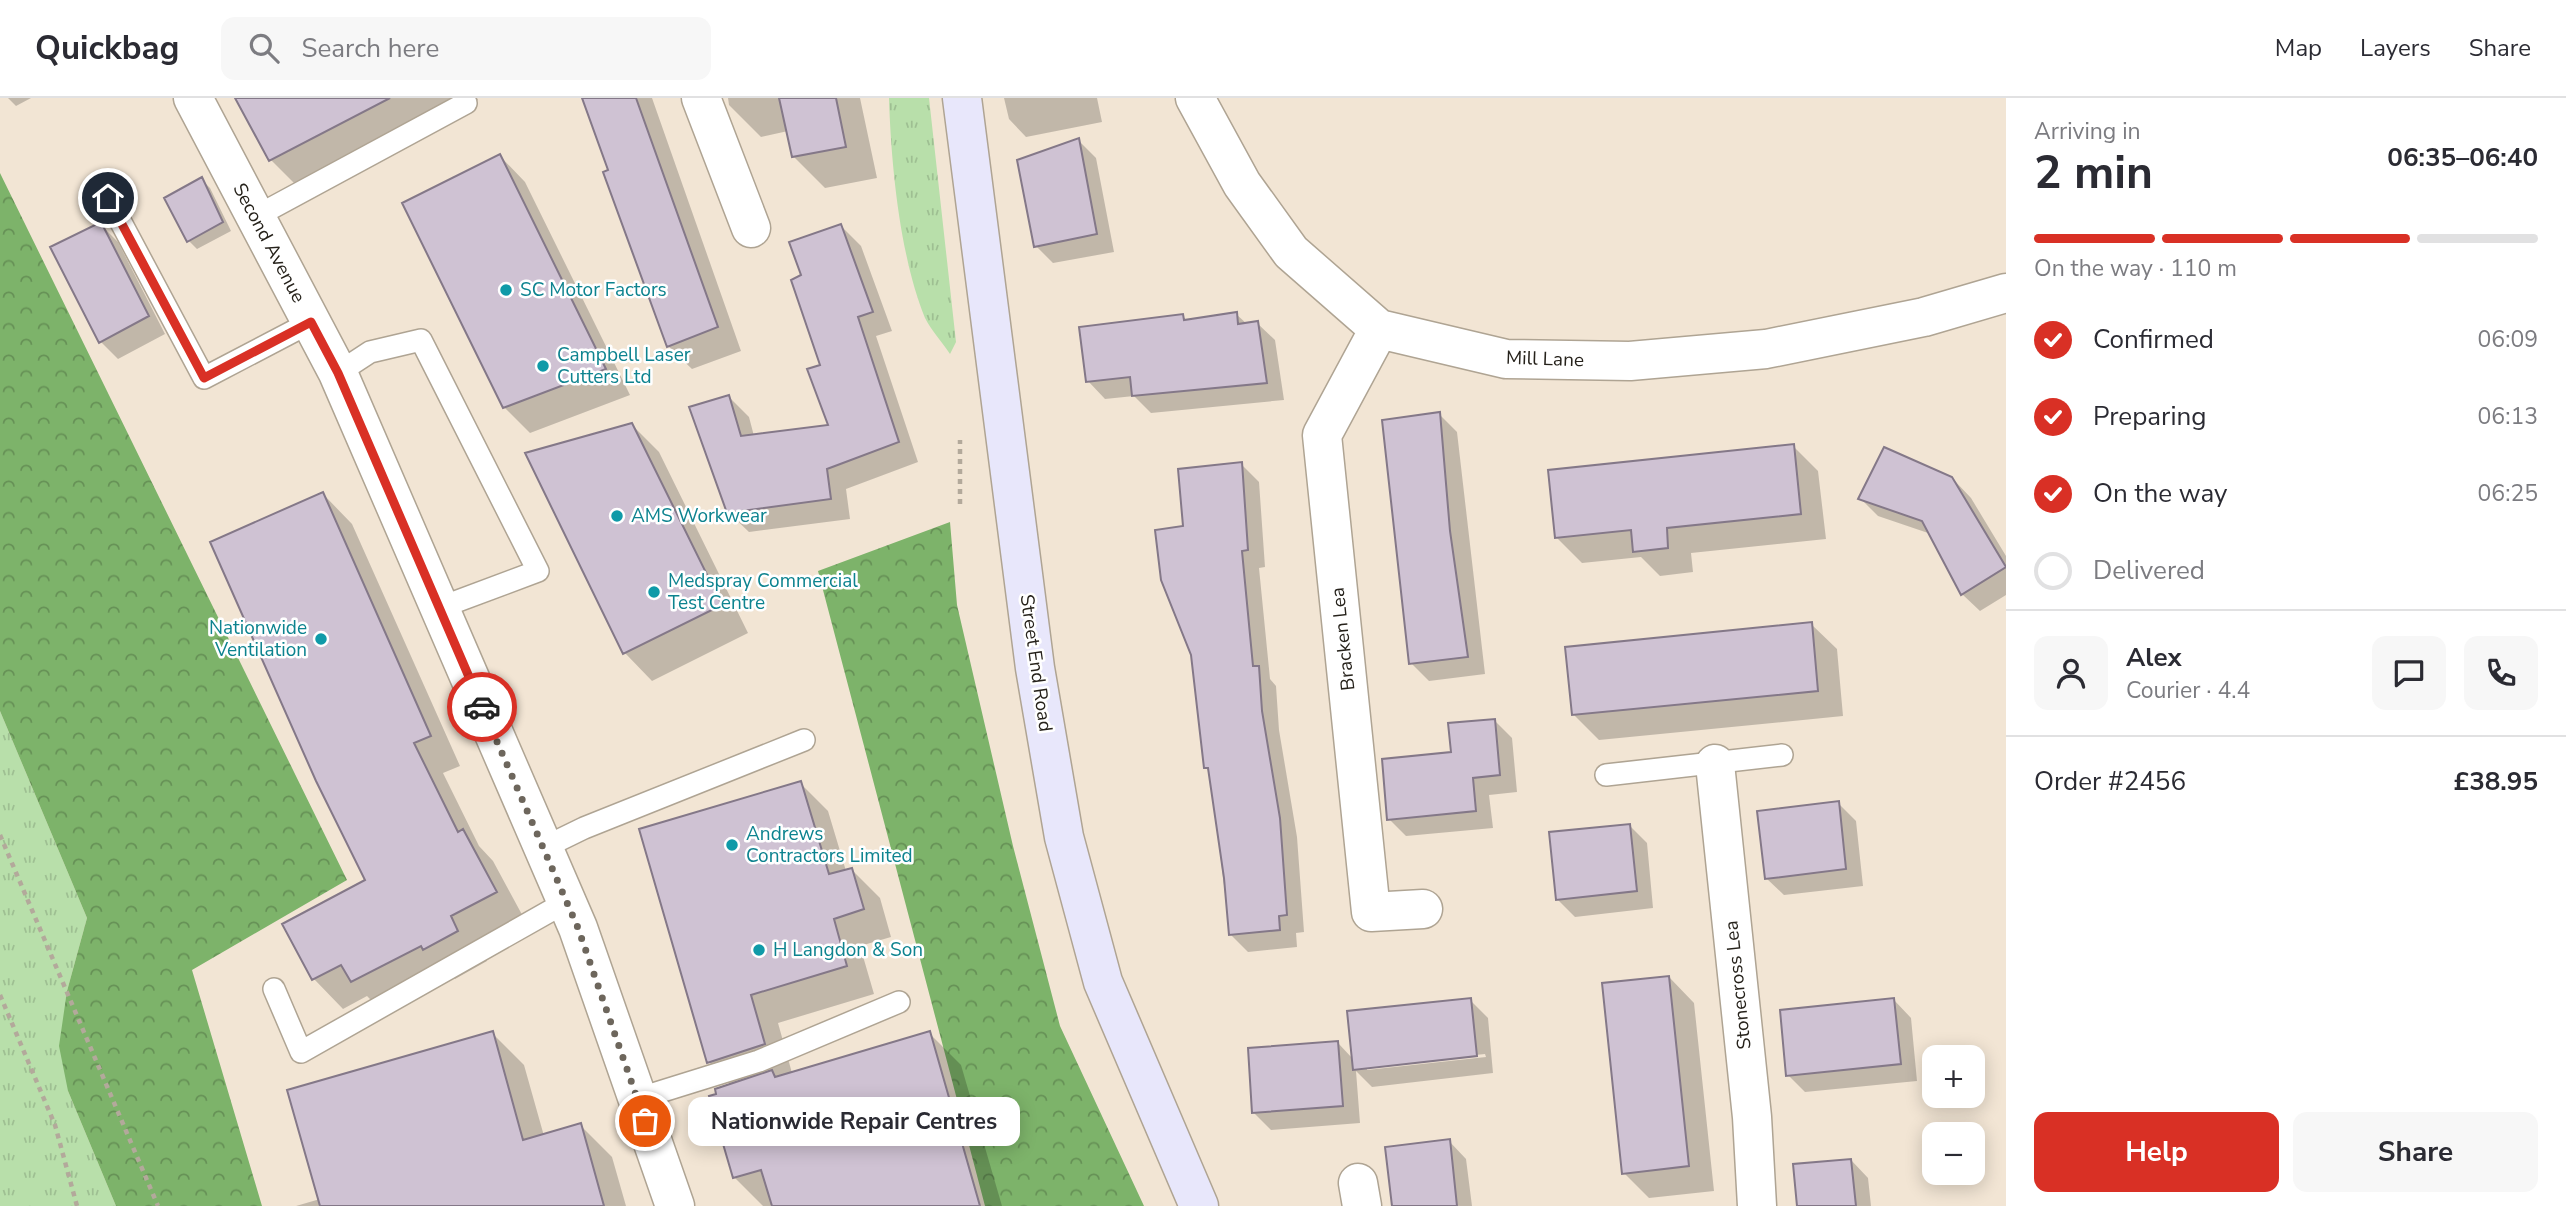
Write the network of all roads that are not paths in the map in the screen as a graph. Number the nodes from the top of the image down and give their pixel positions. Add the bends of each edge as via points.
1 (193, 98) edge
2 (701, 98) edge
3 (962, 98) edge
4 (1195, 98) edge
5 (466, 103) dead end
6 (108, 198) dead end
7 (256, 217) junction
8 (751, 228) dead end
9 (2006, 293) edge
10 (311, 322) junction
11 (1379, 329) junction
12 (338, 373) junction
13 (439, 608) junction
14 (804, 740) dead end
15 (1782, 755) dead end
16 (1714, 764) junction
17 (1606, 775) dead end
18 (543, 848) junction
19 (566, 902) junction
20 (1423, 909) dead end
21 (274, 989) dead end
22 (899, 1002) dead end
23 (638, 1099) junction
24 (675, 1206) edge
25 (1199, 1206) edge
26 (1757, 1206) edge

1 - 7 street, Second Avenue
2 - 8 street
3 - 25 street, Street End Road via 1035,668 1064,837 1103,982
4 - 11 street, Mill Lane via 1242,184 1291,251
5 - 7 lane
6 - 10 lane via 204,378
7 - 10 street, Second Avenue
9 - 11 street, Mill Lane via 1924,317 1766,349 1630,361 1506,359
10 - 12 street, Second Avenue
11 - 20 street, Bracken Lea via 1322,435 1371,912
12 - 13 street, Second Avenue
12 - 13 lane via 370,352 421,340 538,571
13 - 18 street, Second Avenue
14 - 18 lane
15 - 16 lane
16 - 17 lane
16 - 26 street, Stonecross Lea via 1752,1117
18 - 19 street, Second Avenue
19 - 21 lane via 301,1052
19 - 23 street, Second Avenue
22 - 23 lane via 759,1061
23 - 24 street, Second Avenue

